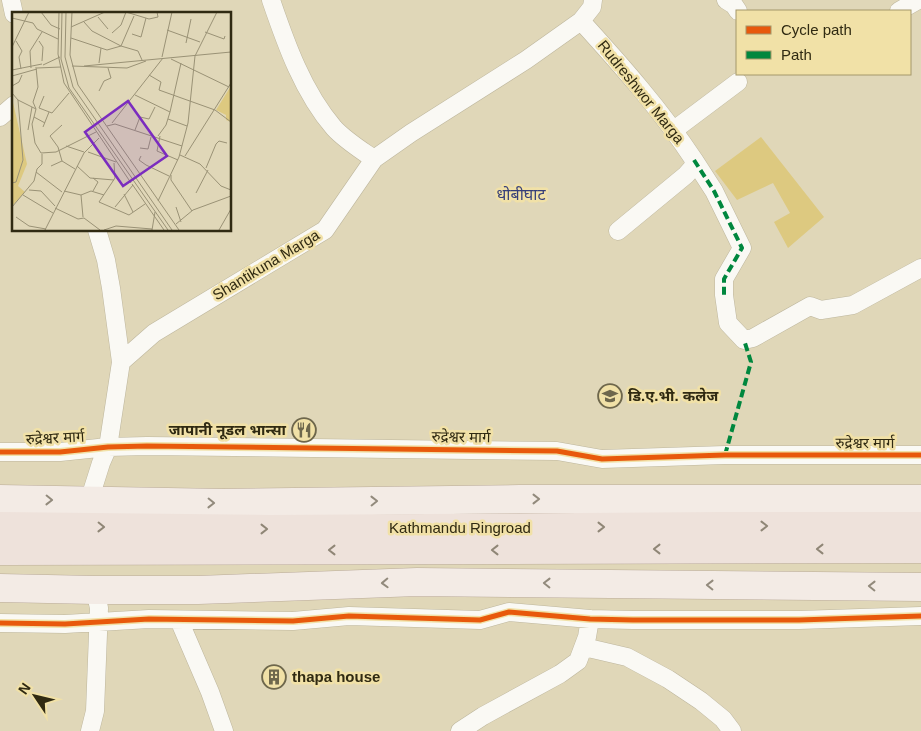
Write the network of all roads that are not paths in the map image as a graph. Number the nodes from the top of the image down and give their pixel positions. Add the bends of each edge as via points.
1 (271, 0) edge
2 (593, 0) edge
3 (726, 0) edge
4 (918, 0) edge
5 (737, 10) edge
6 (901, 10) edge
7 (580, 20) junction
8 (738, 82) dead end
9 (12, 107) edge
10 (0, 117) edge
11 (674, 130) junction
12 (374, 159) junction
13 (693, 164) junction
14 (97, 231) edge
15 (618, 231) dead end
16 (921, 268) edge
17 (121, 362) junction
18 (108, 447) junction
19 (0, 452) edge
20 (921, 455) edge
21 (0, 499) edge
22 (921, 499) edge
23 (89, 500) junction
24 (0, 526) edge
25 (921, 526) edge
26 (921, 549) edge
27 (0, 551) edge
28 (921, 587) edge
29 (0, 588) edge
30 (95, 590) junction
31 (921, 616) edge
32 (590, 619) junction
33 (179, 620) junction
34 (98, 621) junction
35 (0, 623) edge
36 (584, 647) junction
37 (90, 731) edge
38 (224, 731) edge
39 (460, 731) edge
40 (732, 731) edge

1 - 12 street via 287,48 316,103 335,129
2 - 7 street, Shantikuna Marga
3 - 5 street
4 - 6 street
7 - 11 street, Rudreshwor Marga
7 - 12 street, Shantikuna Marga via 526,60
8 - 11 street
9 - 10 street
11 - 13 street, Rudreshwor Marga
12 - 17 street, Shantikuna Marga via 325,230 154,333
13 - 15 street via 679,180
13 - 16 street, Rudreshwor Marga via 714,192 742,248 724,279 724,295 728,323 744,340 810,306 822,310 853,305
14 - 17 street via 106,260
17 - 18 street
18 - 19 street, रुद्रेश्वर मार्ग via 60,452
18 - 20 street, रुद्रेश्वर मार्ग via 557,451 602,459
18 - 23 street
21 -> 23 main road
23 -> 22 main road via 224,503
24 -> 25 highway, Kathmandu Ringroad via 270,529
26 -> 27 highway, Kathmandu Ringroad
28 -> 30 main road via 417,582 198,590
29 - 30 main road
30 - 34 street
31 - 32 street via 789,620
32 - 33 street via 509,612 480,620 349,616 293,621
32 - 36 street
33 - 34 street
33 - 38 street
34 - 35 street
34 - 37 street via 95,711
36 - 39 street via 578,661 560,674
36 - 40 street via 627,658 668,679 701,700

